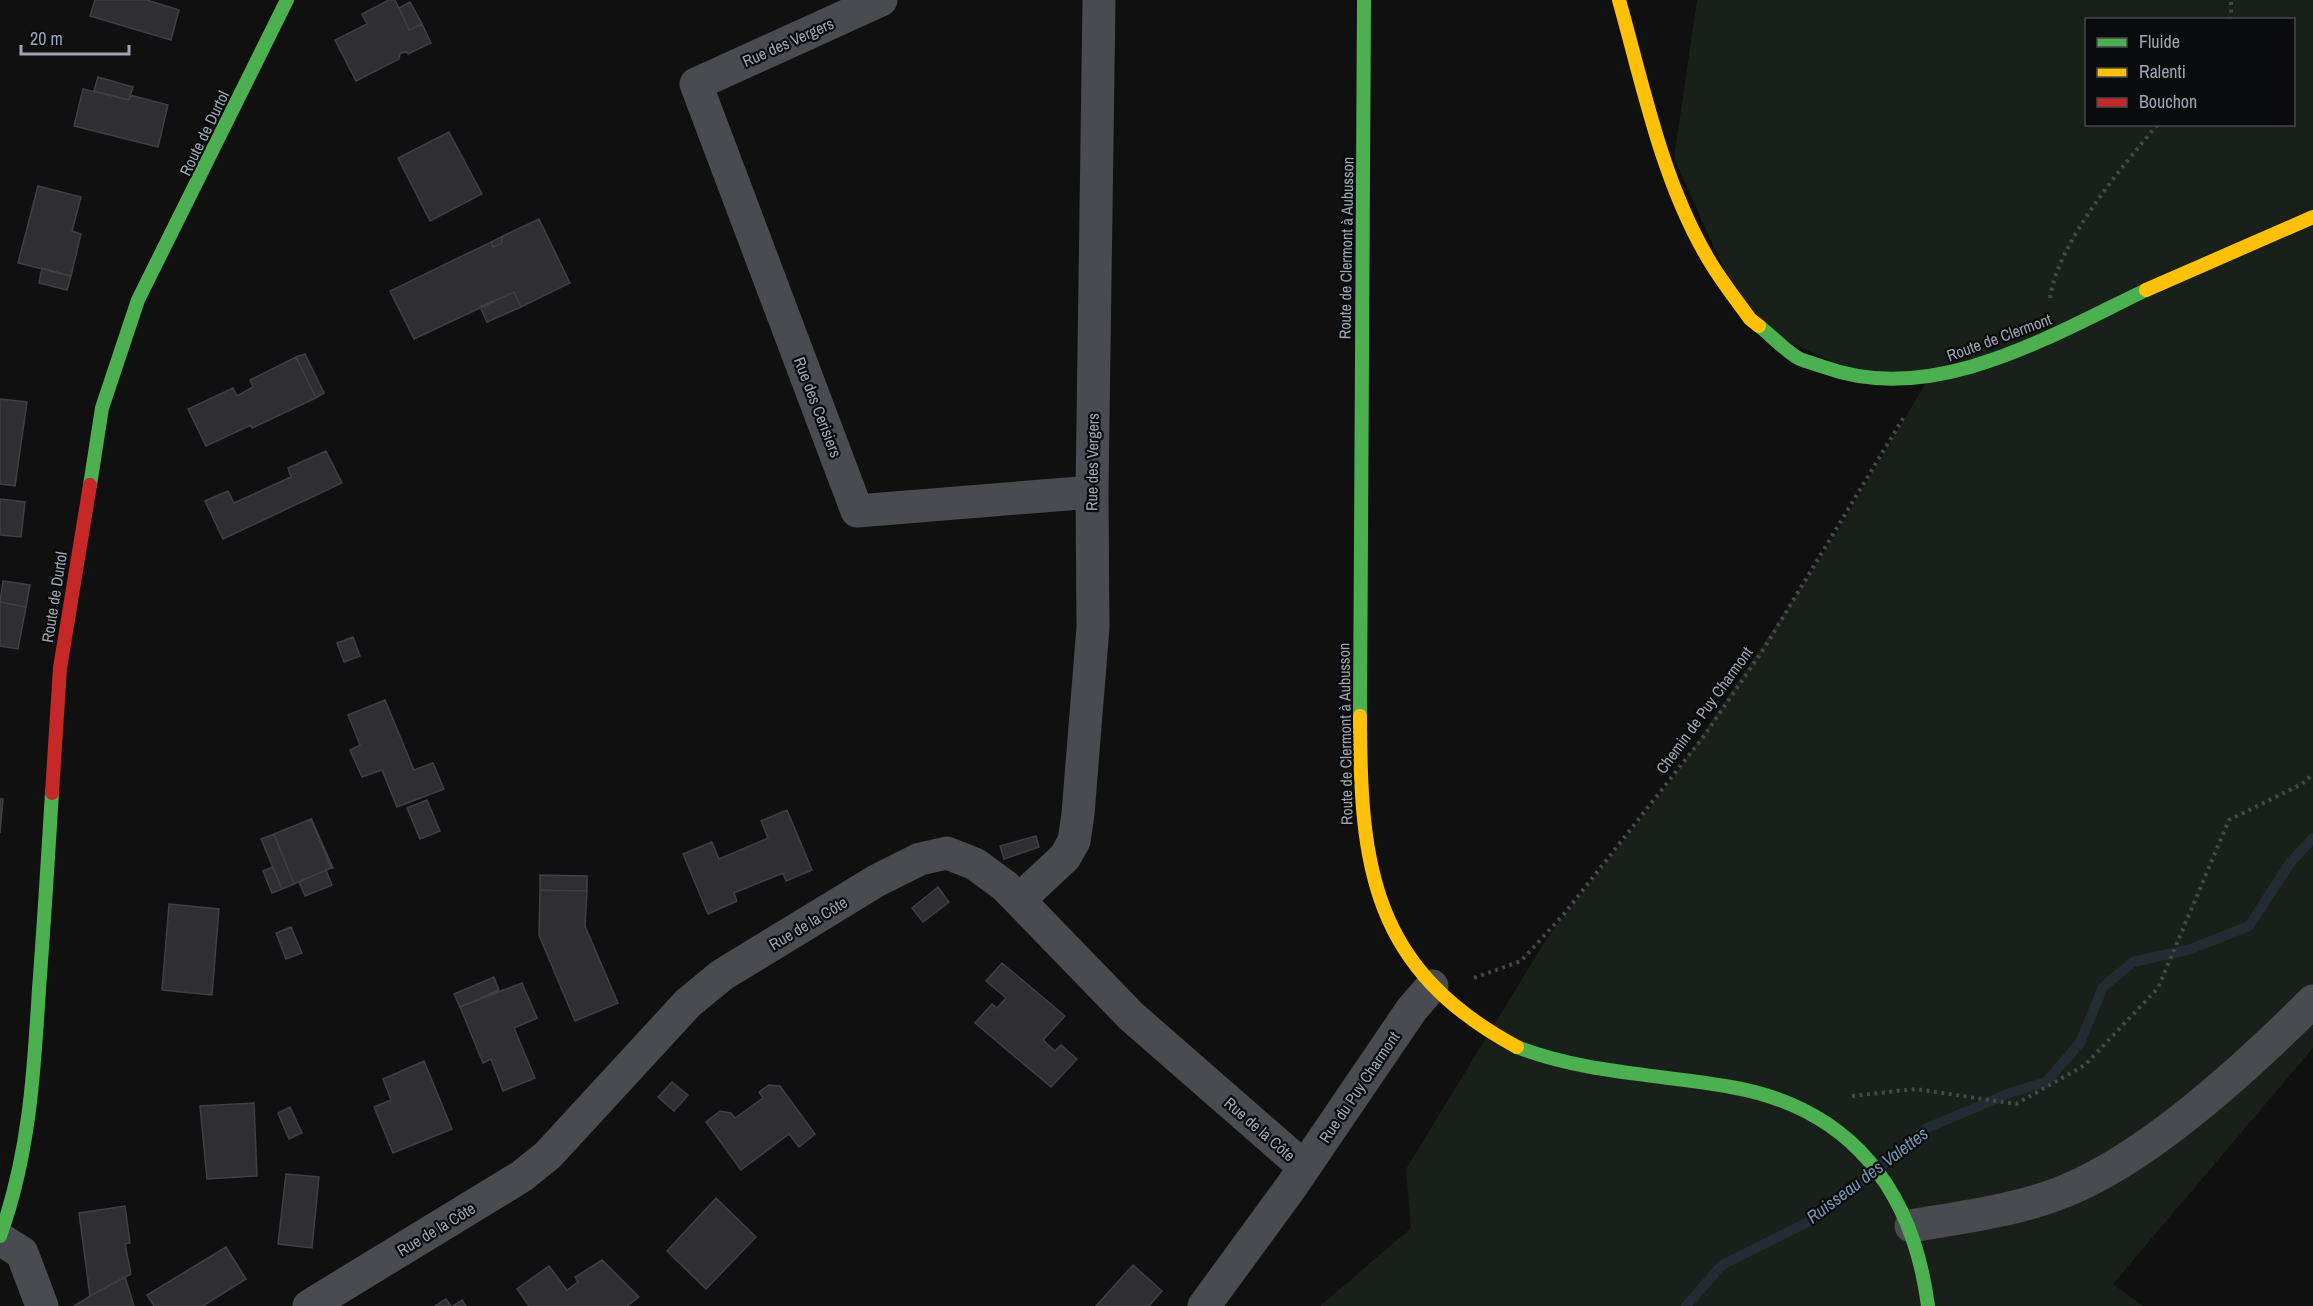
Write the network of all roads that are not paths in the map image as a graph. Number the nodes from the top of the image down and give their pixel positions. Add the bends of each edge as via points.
1 (288, 0) edge
2 (881, 0) edge
3 (1099, 0) edge
4 (1365, 0) edge
5 (1618, 0) edge
6 (696, 84) joint
7 (2313, 217) edge
8 (1092, 492) junction
9 (1019, 900) junction
10 (1432, 986) junction
11 (2313, 1000) edge
12 (1304, 1167) junction
13 (1911, 1226) junction
14 (0, 1238) edge
15 (42, 1306) edge
16 (309, 1306) edge
17 (1204, 1306) edge
18 (1928, 1306) edge

1 - 14 street, Route de Durtol via 138,300 102,408 60,668 34,1074 23,1155
2 - 6 street, Rue des Vergers
3 - 8 street, Rue des Vergers
4 - 10 street, Route de Clermont à Aubusson via 1358,704 1361,804 1367,854 1378,897 1408,957
5 - 7 street, Route de Clermont via 1667,161 1706,255 1750,320 1775,342 1800,358 1844,375 1901,381 1962,371 2044,341
6 - 8 street, Rue des Cerisiers via 857,511
8 - 9 street, Rue des Vergers via 1093,627 1074,841 1065,857
9 - 12 street, Rue de la Côte via 1131,1016
9 - 16 street, Rue de la Côte via 975,864 947,853 920,859 876,881 722,975 688,1003 548,1155 522,1176
10 - 12 street, Rue du Puy Charmont via 1412,1009
10 - 13 street, Route de Clermont à Aubusson via 1466,1017 1531,1053 1584,1068 1746,1090 1811,1112 1873,1163
11 - 13 street via 2142,1150 2071,1189 1990,1212
12 - 17 street, Rue du Puy Charmont
13 - 18 street, Route de Clermont à Aubusson
14 - 15 street via 22,1253

